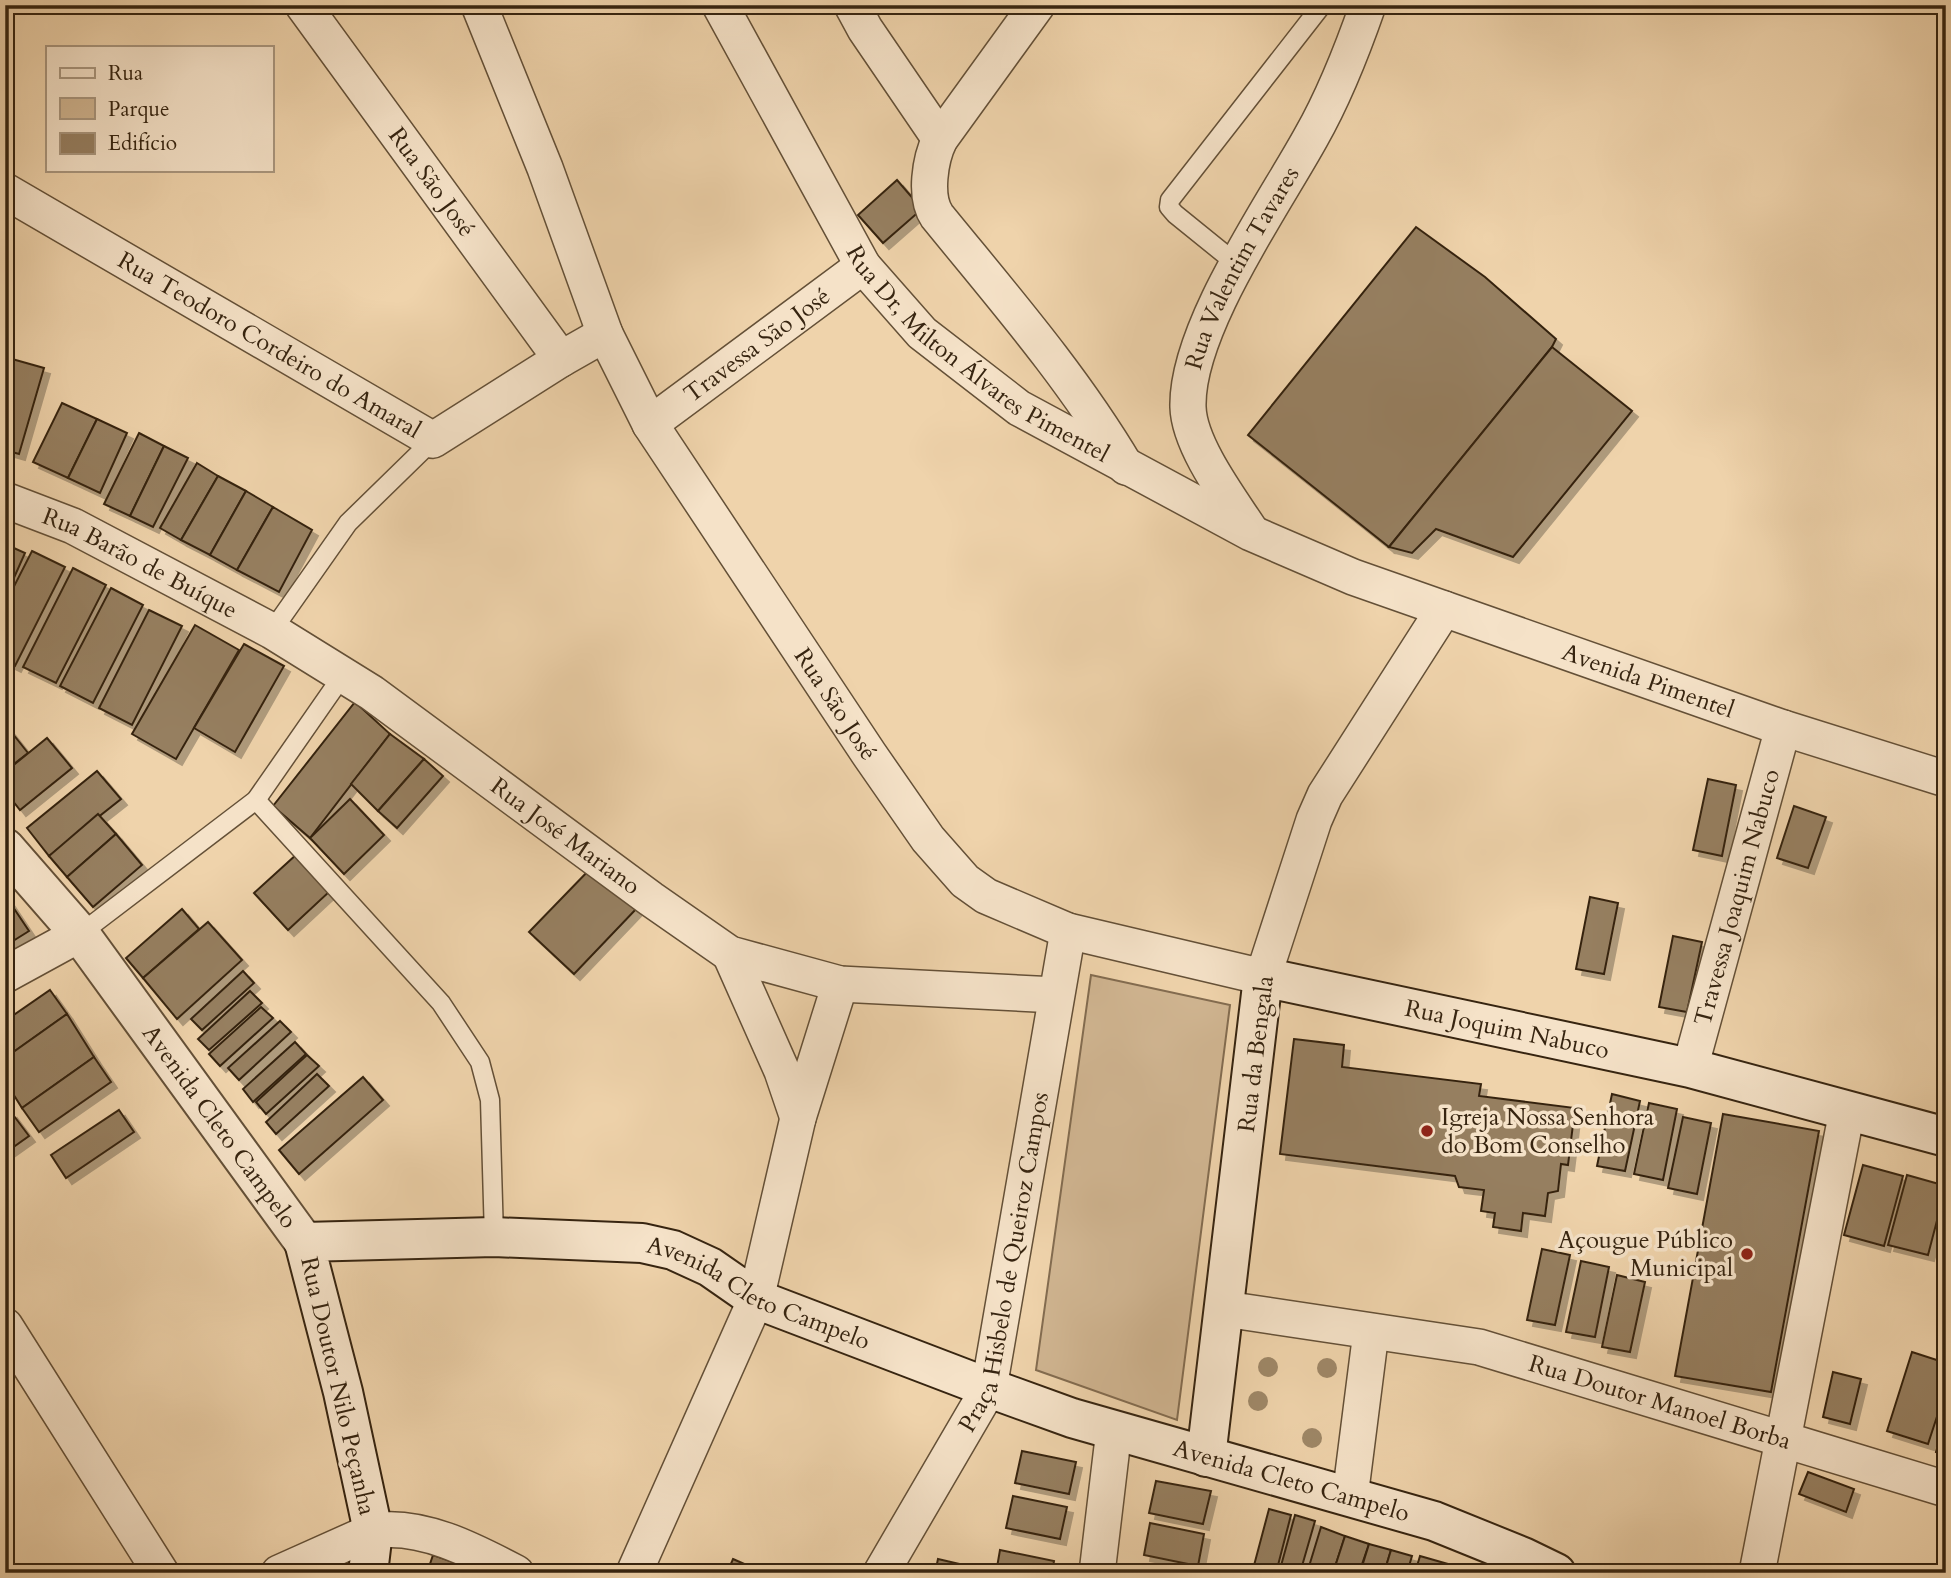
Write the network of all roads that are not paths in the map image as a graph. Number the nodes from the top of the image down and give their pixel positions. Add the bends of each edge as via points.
1 (303, 5) edge
2 (479, 5) edge
3 (720, 5) edge
4 (852, 5) edge
5 (1037, 5) edge
6 (1322, 5) edge
7 (1368, 5) edge
8 (940, 139) junction
9 (5, 191) edge
10 (1238, 265) junction
11 (863, 266) junction
12 (605, 334) junction
13 (561, 359) junction
14 (650, 425) junction
15 (433, 440) junction
16 (1125, 467) junction
17 (5, 500) edge
18 (1251, 533) junction
19 (1353, 577) joint
20 (1444, 609) junction
21 (272, 631) junction
22 (343, 675) junction
23 (1783, 728) junction
24 (1946, 779) edge
25 (256, 800) junction
26 (5, 848) edge
27 (1068, 931) junction
28 (80, 934) junction
29 (730, 954) junction
30 (5, 975) edge
31 (1263, 977) junction
32 (840, 984) junction
33 (1056, 995) junction
34 (1690, 1068) junction
35 (1847, 1111) junction
36 (798, 1118) junction
37 (1946, 1137) edge
38 (494, 1237) junction
39 (304, 1242) junction
40 (755, 1299) junction
41 (1225, 1309) junction
42 (5, 1326) edge
43 (1371, 1332) junction
44 (989, 1388) junction
45 (1114, 1430) junction
46 (1784, 1438) junction
47 (1206, 1457) junction
48 (1946, 1489) edge
49 (1350, 1497) junction
50 (373, 1531) junction
51 (161, 1573) edge
52 (279, 1573) edge
53 (368, 1573) edge
54 (516, 1573) edge
55 (634, 1573) edge
56 (881, 1573) edge
57 (1097, 1573) edge
58 (1556, 1573) edge
59 (1757, 1573) edge

1 - 13 street, Rua São José
2 - 12 street
3 - 11 street, Rua Dr, Milton Álvares Pimentel
4 - 8 street
5 - 8 street
6 - 10 lane via 1170,200 1175,214
7 - 10 street, Rua Valentim Tavares via 1331,100
8 - 16 street via 930,193 933,210 1065,374
9 - 15 street, Rua Teodoro Cordeiro do Amaral
10 - 18 street, Rua Valentim Tavares via 1193,364 1188,409 1199,447
11 - 14 street, Travessa São José
11 - 16 street, Rua Dr, Milton Álvares Pimentel via 922,333 1019,408
12 - 13 street, Rua Teodoro Cordeiro do Amaral
12 - 14 street, Rua São José
13 - 15 street, Rua Teodoro Cordeiro do Amaral
14 - 27 street, Rua São José via 928,839 965,881 986,896
15 - 21 lane via 348,523
16 - 18 street, Rua Dr, Milton Álvares Pimentel
17 - 21 street, Rua Barão de Buíque via 73,526
18 - 19 street, Rua Dr, Milton Álvares Pimentel
19 - 20 street, Avenida Pimentel
20 - 23 street, Avenida Pimentel
20 - 31 street, Rua da Bengala via 1325,794
21 - 22 street, Rua José Mariano
22 - 25 lane
22 - 29 street, Rua José Mariano
23 - 24 street, Avenida Pimentel
23 - 34 street, Travessa Joaquim Nabuco
25 - 28 lane
25 - 38 lane via 441,1003 481,1062 490,1100
26 - 28 main road, Avenida Cleto Campelo
27 - 31 street, Rua Joquim Nabuco
27 - 33 street, Praça Hisbelo de Queiroz Campos
28 - 30 street
28 - 39 main road, Avenida Cleto Campelo
29 - 32 street, Rua José Mariano
29 - 36 street
31 - 34 main road, Rua Joquim Nabuco
31 - 41 main road, Rua da Bengala
32 - 33 street, Rua José Mariano
32 - 36 street
33 - 44 street, Praça Hisbelo de Queiroz Campos
34 - 35 main road, Rua Joquim Nabuco
35 - 37 main road, Rua Joquim Nabuco
35 - 46 street
36 - 40 street
38 - 39 main road, Avenida Cleto Campelo
38 - 40 main road, Avenida Cleto Campelo via 642,1243 673,1250 710,1267
39 - 50 main road, Rua Doutor Nilo Peçanha
40 - 44 main road, Avenida Cleto Campelo
40 - 55 street
41 - 43 street, Rua Doutor Manoel Borba
41 - 47 main road, Rua da Bengala
42 - 51 street
43 - 46 street, Rua Doutor Manoel Borba via 1479,1347
43 - 49 street
44 - 45 main road, Avenida Cleto Campelo
44 - 56 street, Praça Hisbelo de Queiroz Campos
45 - 47 main road, Avenida Cleto Campelo
45 - 57 street
46 - 48 street, Rua Doutor Manoel Borba
46 - 59 street
47 - 49 main road, Avenida Cleto Campelo
49 - 58 main road, Avenida Cleto Campelo via 1434,1521
50 - 52 street
50 - 53 main road, Rua Doutor Nilo Peçanha
50 - 54 street via 389,1528 426,1535

